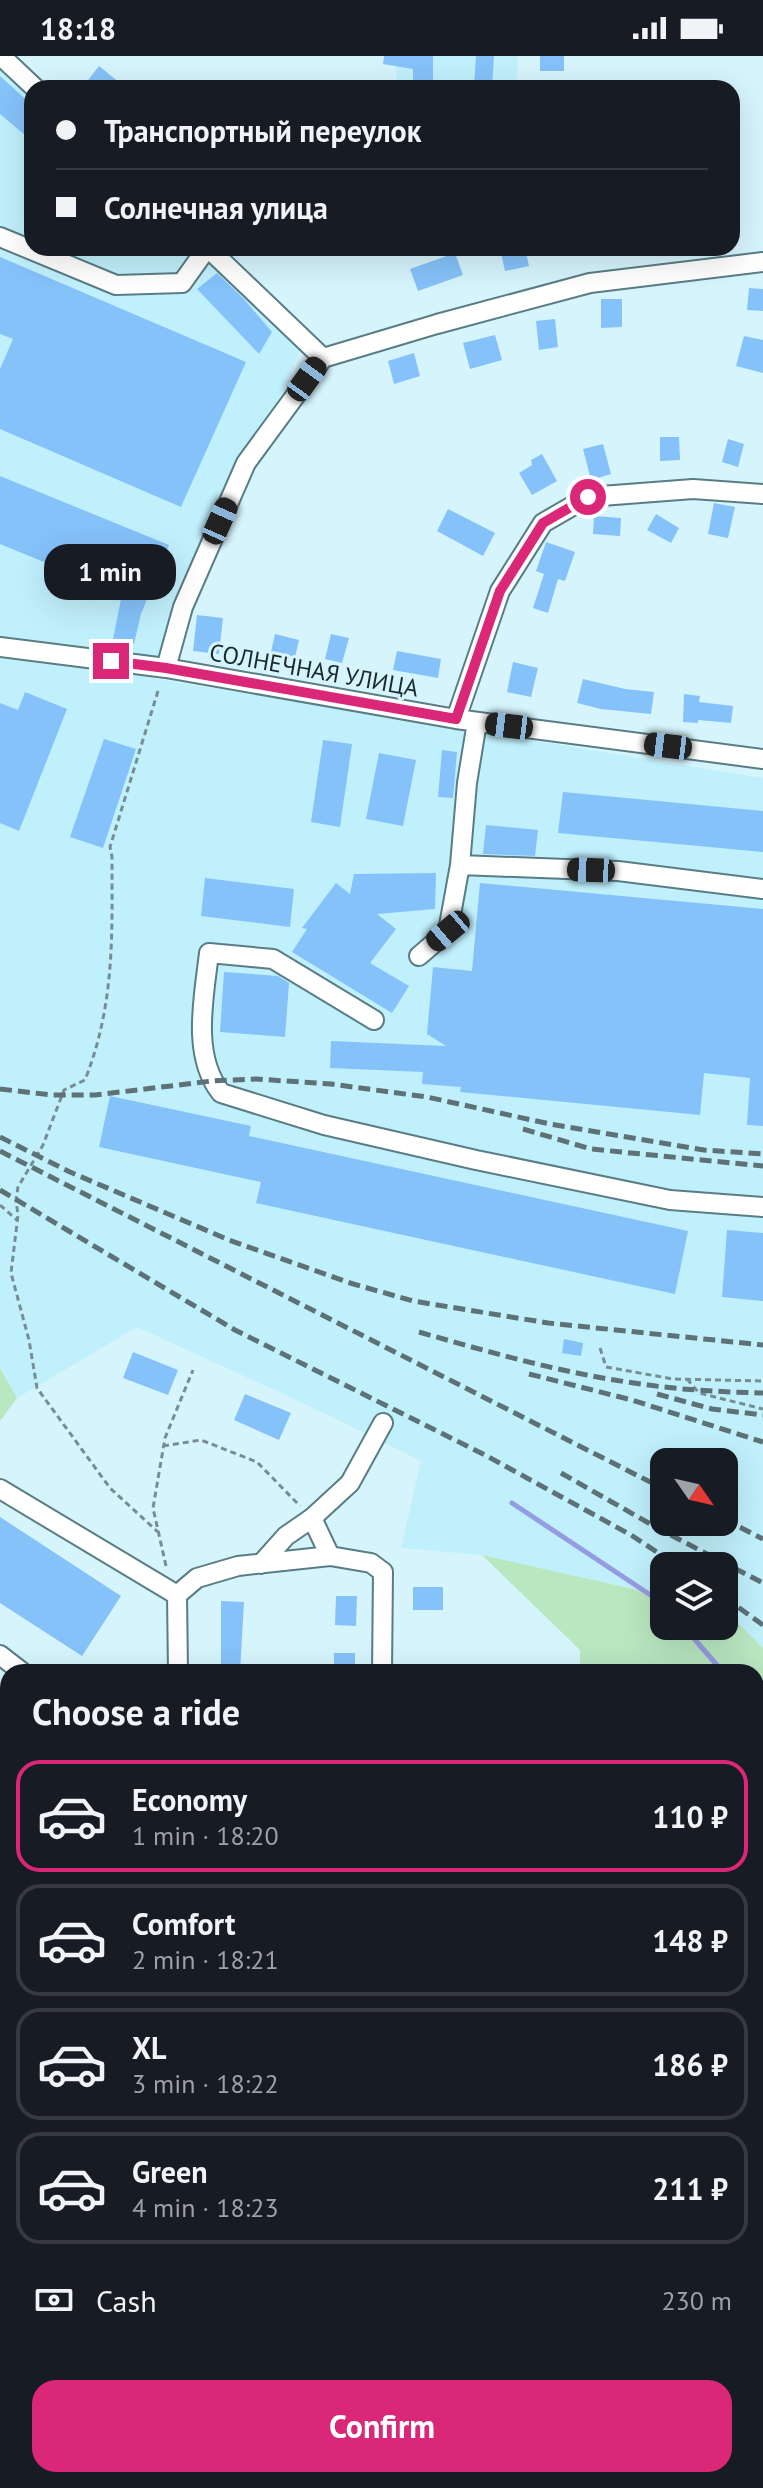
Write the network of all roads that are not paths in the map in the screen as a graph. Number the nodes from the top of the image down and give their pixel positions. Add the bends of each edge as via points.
1 (1, 56) edge
2 (26, 80) edge
3 (0, 237) edge
4 (24, 247) edge
5 (46, 256) edge
6 (202, 256) edge
7 (216, 256) edge
8 (763, 262) edge
9 (323, 358) junction
10 (763, 492) edge
11 (0, 647) edge
12 (166, 668) junction
13 (456, 719) junction
14 (477, 722) junction
15 (763, 759) edge
16 (460, 865) junction
17 (763, 889) edge
18 (419, 956) dead end
19 (374, 1020) dead end
20 (763, 1207) edge
21 (383, 1423) dead end
22 (0, 1489) edge
23 (312, 1518) junction
24 (330, 1556) junction
25 (261, 1564) junction
26 (177, 1595) junction
27 (178, 1664) edge
28 (382, 1664) edge

1 - 2 street
3 - 4 street
5 - 6 street via 116,285 182,283
7 - 9 street
8 - 9 street via 590,283
9 - 12 street via 246,463 183,607
10 - 13 street via 693,489 588,497 543,523 500,591
11 - 12 street, СОЛНЕЧНАЯ УЛИЦА
12 - 13 street, СОЛНЕЧНАЯ УЛИЦА
13 - 14 street, СОЛНЕЧНАЯ УЛИЦА
14 - 15 street, СОЛНЕЧНАЯ УЛИЦА
14 - 16 street
16 - 17 street via 618,871
16 - 18 street via 448,931
19 - 20 street via 273,959 209,953 200,1027 212,1081 221,1093 324,1125 476,1160 670,1200
21 - 23 street via 350,1483
22 - 26 street
23 - 24 street
23 - 25 street via 286,1536
24 - 25 street
24 - 28 street via 371,1563 383,1572
25 - 26 street via 197,1578
26 - 27 street

